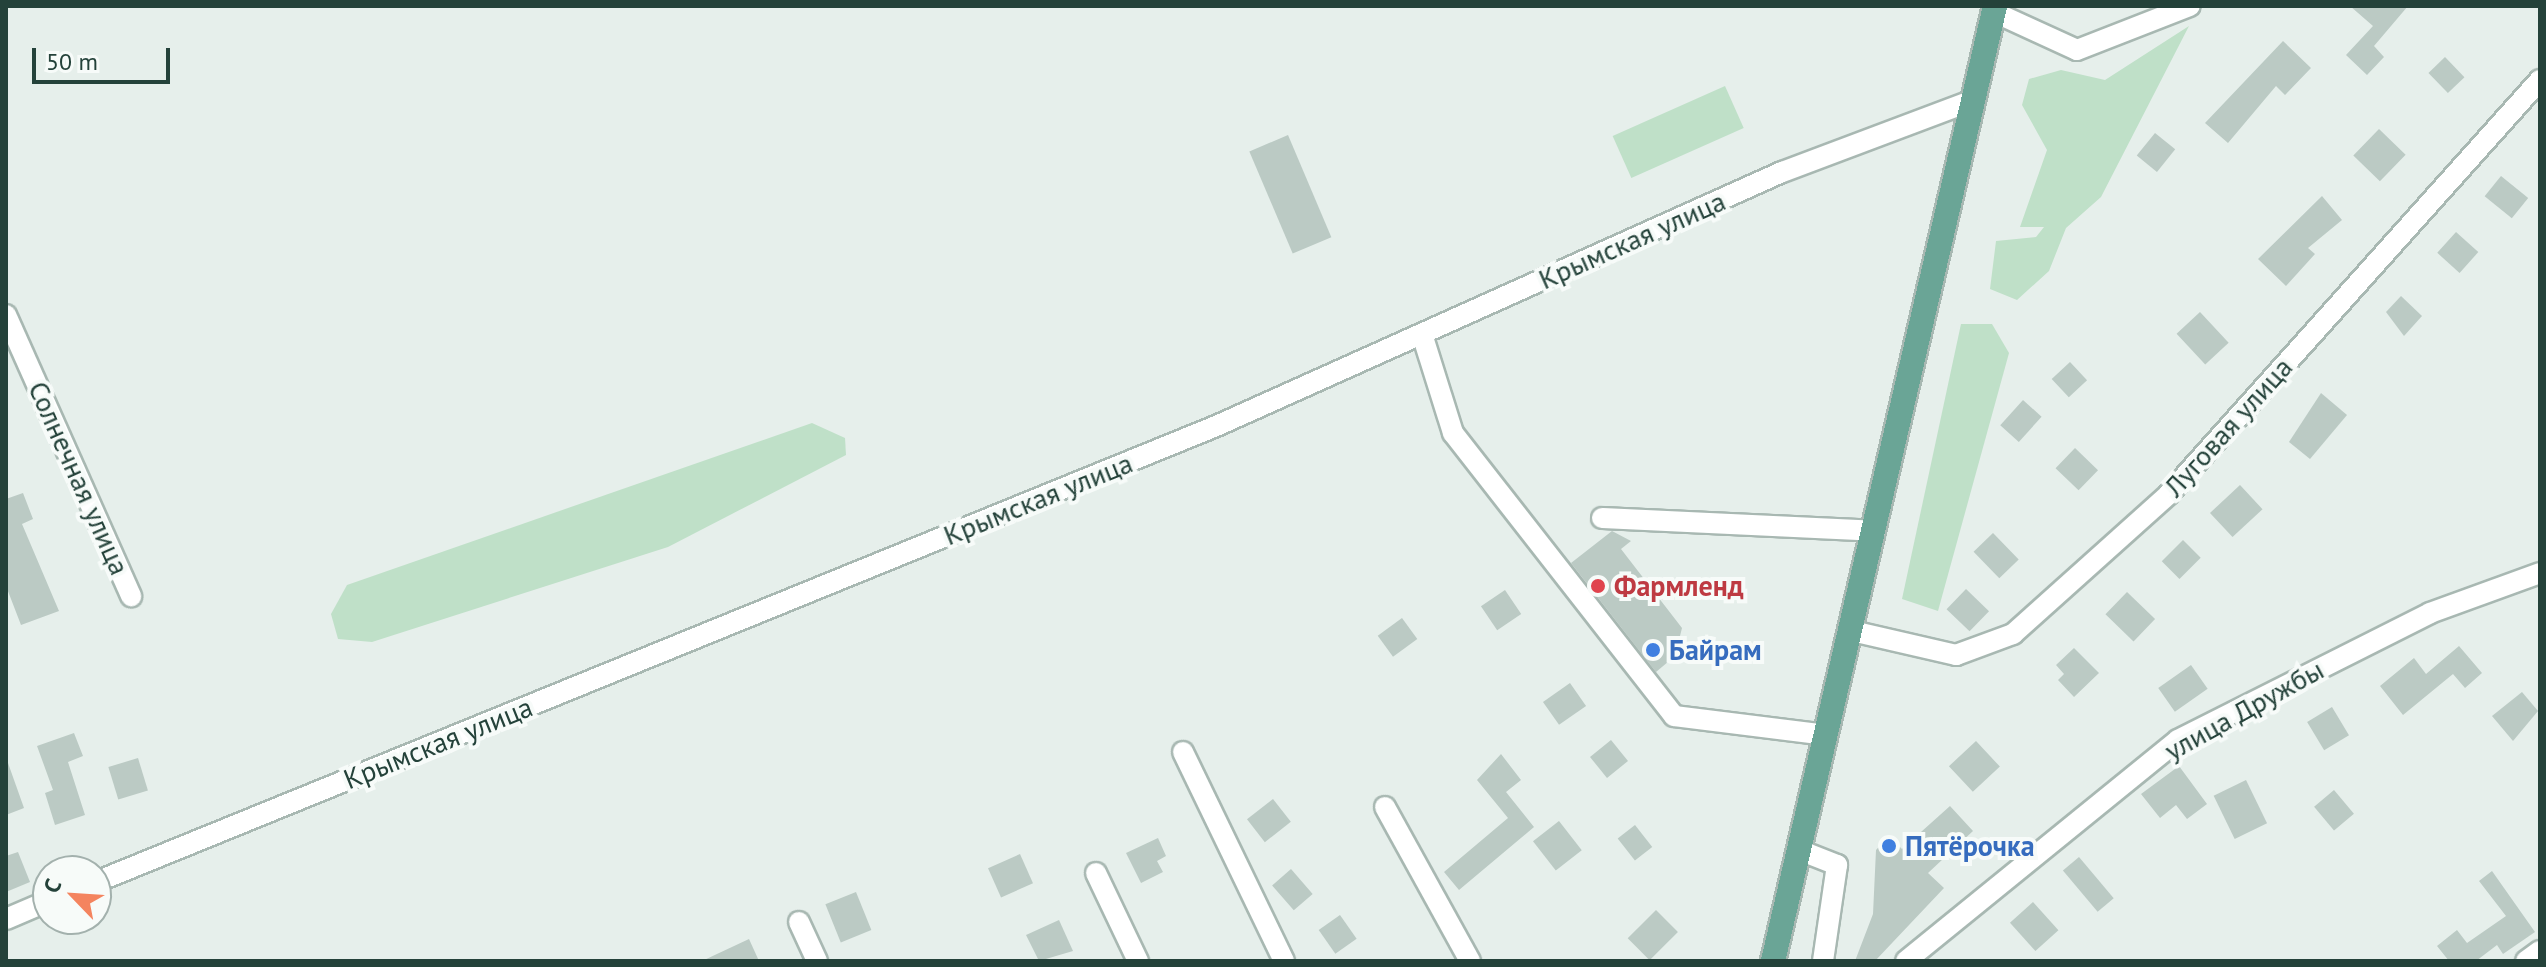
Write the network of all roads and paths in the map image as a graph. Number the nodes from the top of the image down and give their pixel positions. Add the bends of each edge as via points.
1 (2190, 6) edge
2 (1995, 9) edge
3 (2155, 12) edge
4 (2540, 80) edge
5 (1974, 100) junction
6 (6, 315) edge
7 (1422, 334) junction
8 (1602, 518) dead end
9 (1875, 531) junction
10 (2540, 573) edge
11 (131, 596) dead end
12 (1852, 631) junction
13 (1827, 735) junction
14 (1183, 752) dead end
15 (1385, 807) dead end
16 (1799, 850) junction
17 (1096, 873) dead end
18 (112, 875) edge
19 (32, 908) edge
20 (6, 919) edge
21 (799, 922) dead end
22 (2540, 951) edge
23 (817, 961) edge
24 (1138, 961) edge
25 (1284, 961) edge
26 (1470, 961) edge
27 (1773, 961) edge
28 (1823, 961) edge
29 (1906, 961) edge
30 (2526, 961) edge

1 - 3 street
2 - 3 street via 2077,50
2 - 5 main road
4 - 12 street, Луговая улица via 2169,494 2013,634 1956,655
5 - 7 street, Крымская улица via 1782,172
5 - 9 main road
6 - 11 street, Солнечная улица
7 - 13 street via 1453,433 1674,716
7 - 18 street, Крымская улица via 1214,427
8 - 9 street
9 - 12 main road
10 - 29 street, улица Дружбы via 2430,613 2178,740
12 - 13 main road
13 - 16 main road
14 - 25 street
15 - 26 street
16 - 27 main road
16 - 28 street via 1837,865
17 - 24 street
19 - 20 street
21 - 23 street
22 - 30 street

